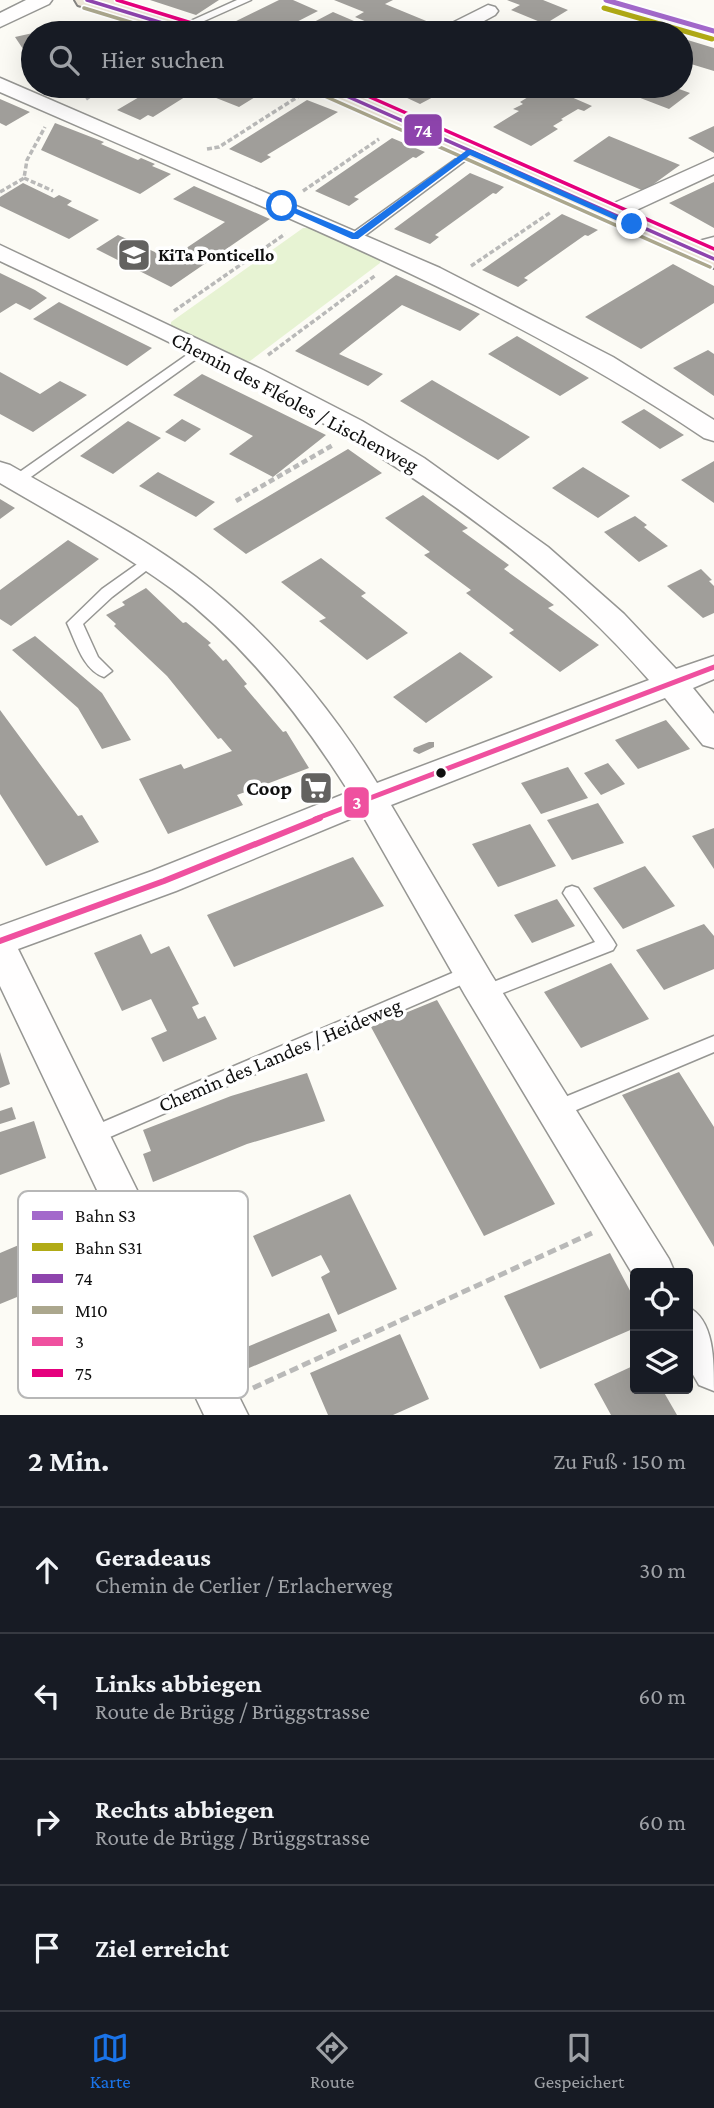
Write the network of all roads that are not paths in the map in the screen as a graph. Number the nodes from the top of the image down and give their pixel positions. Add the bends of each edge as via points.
1 (42, 0) edge
2 (87, 0) edge
3 (246, 0) edge
4 (488, 11) dead end
5 (155, 21) edge
6 (206, 21) edge
7 (469, 21) edge
8 (0, 22) edge
9 (0, 84) edge
10 (21, 93) edge
11 (33, 98) edge
12 (351, 98) edge
13 (470, 152) junction
14 (714, 165) edge
15 (609, 214) junction
16 (355, 237) junction
17 (707, 251) edge
18 (0, 252) edge
19 (201, 349) junction
20 (714, 432) edge
21 (8, 476) edge
22 (150, 560) junction
23 (714, 667) edge
24 (104, 671) dead end
25 (674, 684) junction
26 (714, 736) edge
27 (368, 798) junction
28 (572, 893) dead end
29 (0, 941) edge
30 (0, 949) edge
31 (477, 983) junction
32 (714, 1044) edge
33 (555, 1110) junction
34 (89, 1137) junction
35 (116, 1191) edge
36 (652, 1268) edge
37 (690, 1331) edge
38 (714, 1370) edge

1 - 8 street
2 - 5 main road
3 - 6 lane
4 - 7 street
9 - 10 street
11 - 16 street
12 - 13 main road
13 - 15 main road
13 - 16 lane
14 - 15 street
15 - 17 main road
16 - 20 street via 590,352
18 - 19 street, Chemin des Fléoles / Lischenweg
19 - 21 lane
19 - 25 street, Chemin des Fléoles / Lischenweg via 414,464 523,542 589,598
21 - 22 street
22 - 24 lane via 75,623 92,660
22 - 27 street via 236,628 283,679 326,732
23 - 25 street
25 - 26 street, Chemin des Fléoles / Lischenweg
25 - 27 street
27 - 29 street
27 - 31 street
28 - 31 lane, Chemin des Landes / Heideweg via 607,945
30 - 34 street
31 - 33 street
31 - 34 lane, Chemin des Landes / Heideweg
32 - 33 lane
33 - 36 street
34 - 35 street
37 - 38 street

